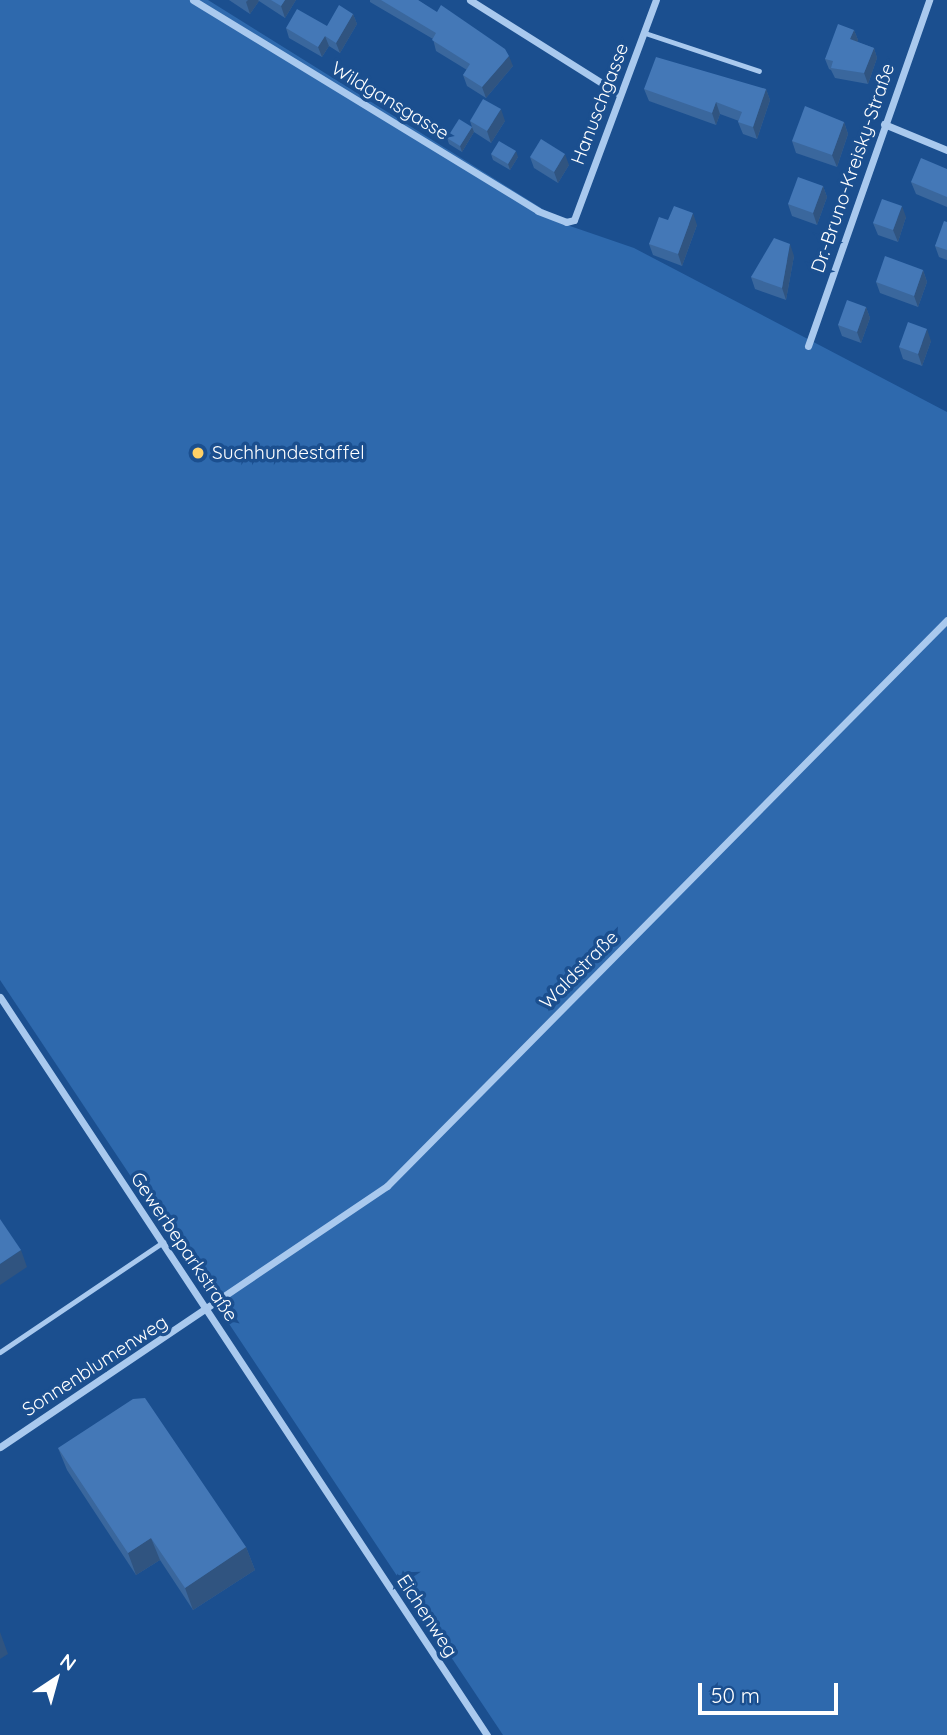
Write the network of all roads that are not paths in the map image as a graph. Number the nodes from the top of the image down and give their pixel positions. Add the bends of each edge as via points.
1 (193, 0) edge
2 (470, 0) edge
3 (656, 0) edge
4 (929, 0) edge
5 (645, 33) junction
6 (759, 71) dead end
7 (619, 94) junction
8 (884, 124) junction
9 (947, 150) edge
10 (574, 220) joint
11 (808, 346) dead end
12 (947, 620) edge
13 (0, 997) edge
14 (163, 1242) junction
15 (208, 1311) junction
16 (0, 1352) edge
17 (0, 1447) edge
18 (341, 1514) joint
19 (487, 1735) edge

1 - 10 street, Wildgansgasse via 538,211
2 - 7 street
3 - 5 street, Hanuschgasse
4 - 8 street, Dr.-Bruno-Kreisky-Straße
5 - 6 lane
5 - 7 street, Hanuschgasse
7 - 10 street, Hanuschgasse
8 - 9 street
8 - 11 street, Dr.-Bruno-Kreisky-Straße
12 - 15 street, Waldstraße via 387,1186
13 - 14 street, Gewerbeparkstraße
14 - 15 street, Gewerbeparkstraße
14 - 16 lane
15 - 17 street, Sonnenblumenweg
15 - 18 street, Gewerbeparkstraße
18 - 19 street, Eichenweg

